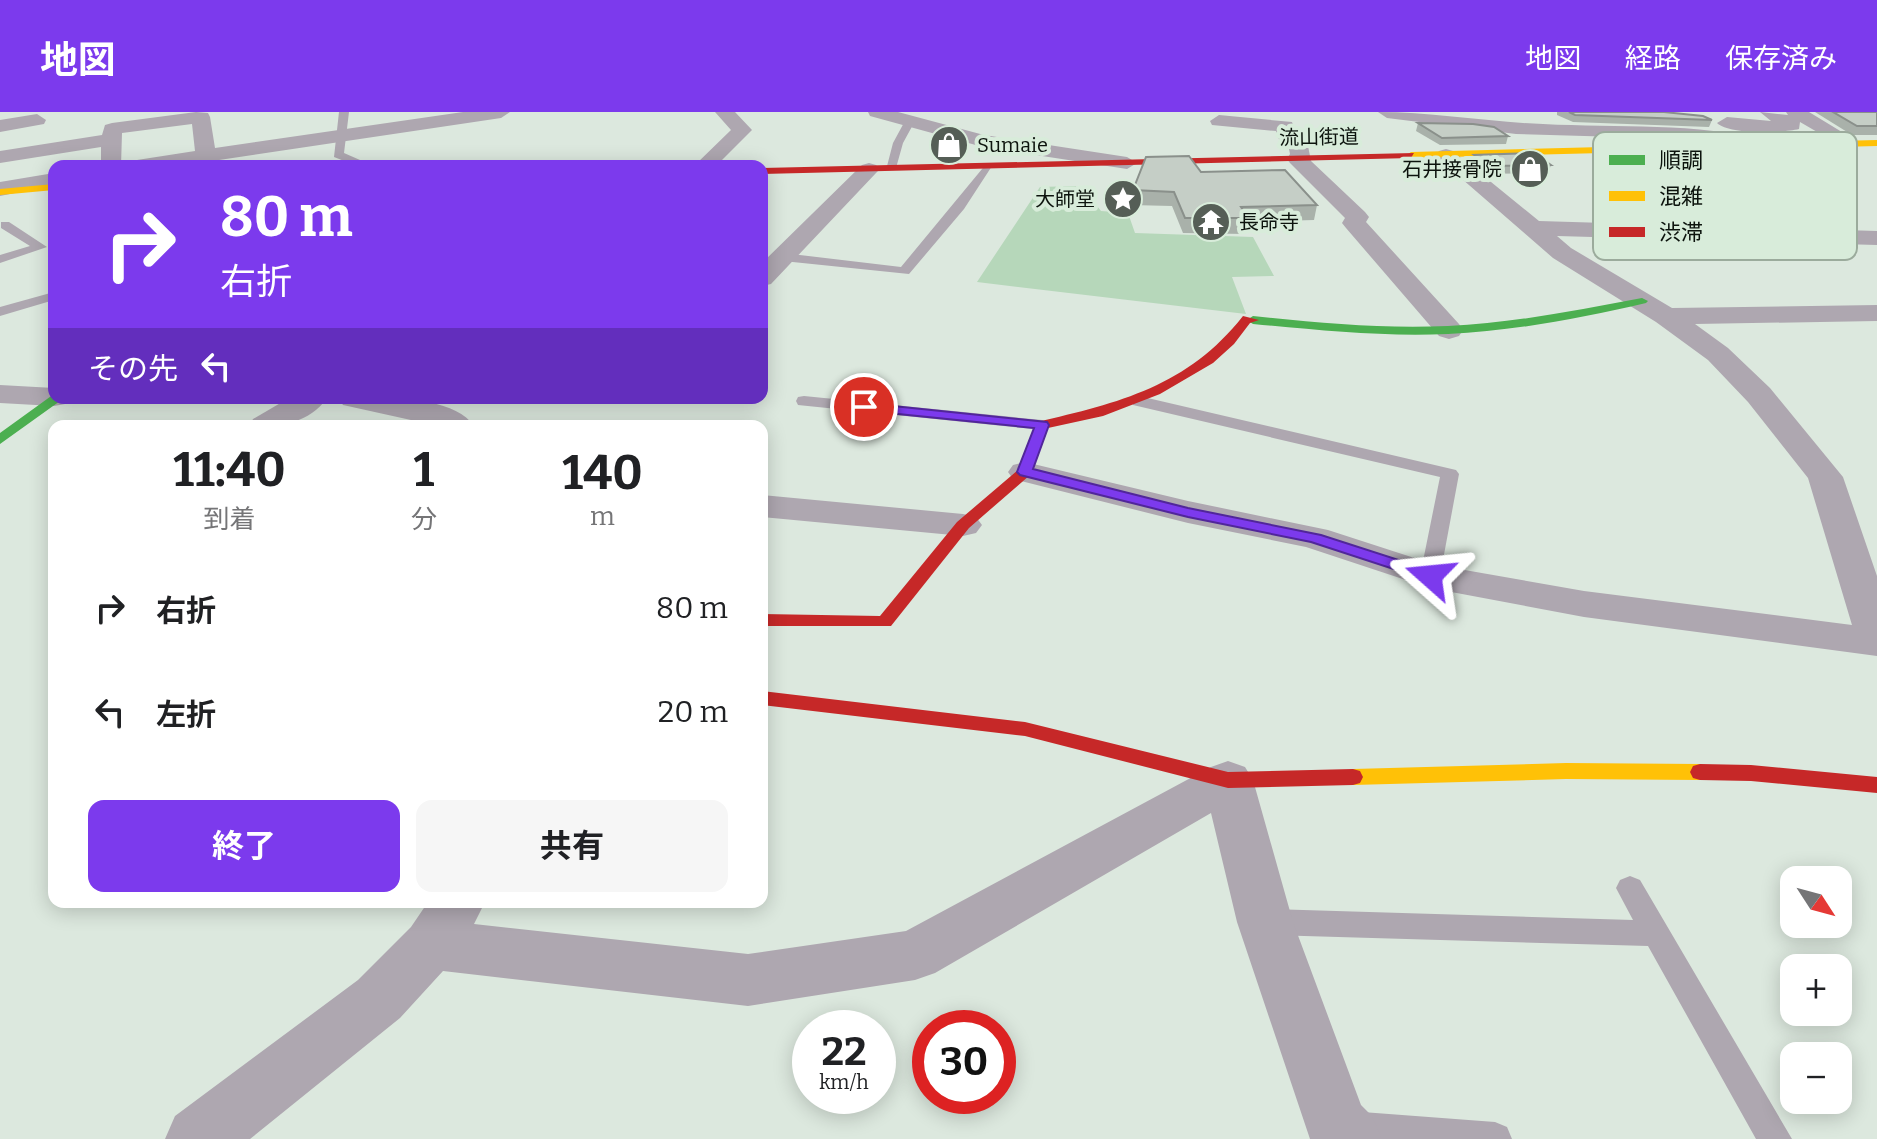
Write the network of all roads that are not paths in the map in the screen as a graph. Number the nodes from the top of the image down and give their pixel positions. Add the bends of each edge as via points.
1 (344, 112) edge
2 (724, 112) edge
3 (877, 112) edge
4 (1387, 112) edge
5 (1617, 112) edge
6 (1769, 112) edge
7 (1795, 112) edge
8 (489, 113) edge
9 (1221, 117) edge
10 (37, 120) dead end
11 (910, 121) junction
12 (0, 126) edge
13 (1651, 132) edge
14 (1830, 132) edge
15 (340, 137) junction
16 (111, 140) junction
17 (1593, 150) edge
18 (1446, 155) junction
19 (206, 156) junction
20 (0, 157) edge
21 (1300, 159) junction
22 (111, 160) edge
23 (178, 160) edge
24 (347, 160) edge
25 (710, 160) edge
26 (1206, 161) junction
27 (1127, 163) junction
28 (987, 166) junction
29 (880, 168) junction
30 (768, 171) edge
31 (48, 180) edge
32 (48, 187) edge
33 (0, 191) edge
34 (5, 225) dead end
35 (1531, 228) junction
36 (1593, 230) edge
37 (1857, 237) edge
38 (1877, 238) edge
39 (783, 257) junction
40 (0, 259) edge
41 (768, 272) edge
42 (48, 298) edge
43 (1654, 309) junction
44 (0, 312) edge
45 (1877, 313) edge
46 (1449, 330) junction
47 (0, 394) edge
48 (48, 397) edge
49 (804, 401) dead end
50 (1139, 401) junction
51 (48, 402) edge
52 (301, 404) edge
53 (393, 404) edge
54 (459, 414) edge
55 (275, 420) edge
56 (1042, 425) junction
57 (0, 440) edge
58 (1025, 472) junction
59 (768, 507) edge
60 (963, 525) junction
61 (1430, 576) junction
62 (768, 620) edge
63 (1877, 640) edge
64 (768, 699) edge
65 (1228, 780) junction
66 (1877, 785) edge
67 (1630, 888) dead end
68 (1265, 922) junction
69 (444, 924) edge
70 (1656, 933) junction
71 (1343, 1133) edge
72 (198, 1139) edge
73 (1495, 1139) edge
74 (1775, 1139) edge

1 - 15 lane
2 - 25 street via 742,130
3 - 11 street
4 - 13 street via 1484,126
5 - 6 street via 1792,125
7 - 14 street
8 - 15 street
9 - 21 street via 1285,126
9 - 26 street
10 - 12 street
11 - 27 street via 983,141
11 - 29 lane
15 - 19 street
15 - 24 lane via 338,155
16 - 19 street via 112,129 201,117
16 - 20 street
16 - 22 street
17 - 18 street, 流山街道
18 - 21 street, 流山街道
18 - 35 street
19 - 23 street
21 - 26 street, 流山街道
21 - 46 street via 1357,217 1354,223
26 - 27 street, 流山街道
27 - 28 street, 流山街道
28 - 29 street, 流山街道
28 - 39 lane via 904,271
29 - 30 street, 流山街道
29 - 39 street
31 - 33 street
32 - 33 street
34 - 40 lane via 41,247
35 - 36 street
35 - 43 street
37 - 38 street
39 - 41 street
42 - 44 lane
43 - 45 street
43 - 46 street
43 - 63 street via 1739,374 1825,477
46 - 50 street via 1352,330 1247,319 1235,340
47 - 48 street
49 - 56 lane
50 - 56 street via 1086,420
50 - 61 lane via 1450,474
51 - 57 street
52 - 55 street
53 - 54 street
56 - 58 street
58 - 60 street
58 - 61 street via 1315,538
59 - 60 street
60 - 62 street via 885,622
61 - 63 street via 1584,604
64 - 65 street via 1025,729
65 - 66 street via 1751,773
65 - 68 street
65 - 69 street via 915,955 748,980
67 - 70 lane
68 - 70 lane
68 - 71 street
69 - 72 street via 379,999
70 - 74 lane
71 - 73 lane

